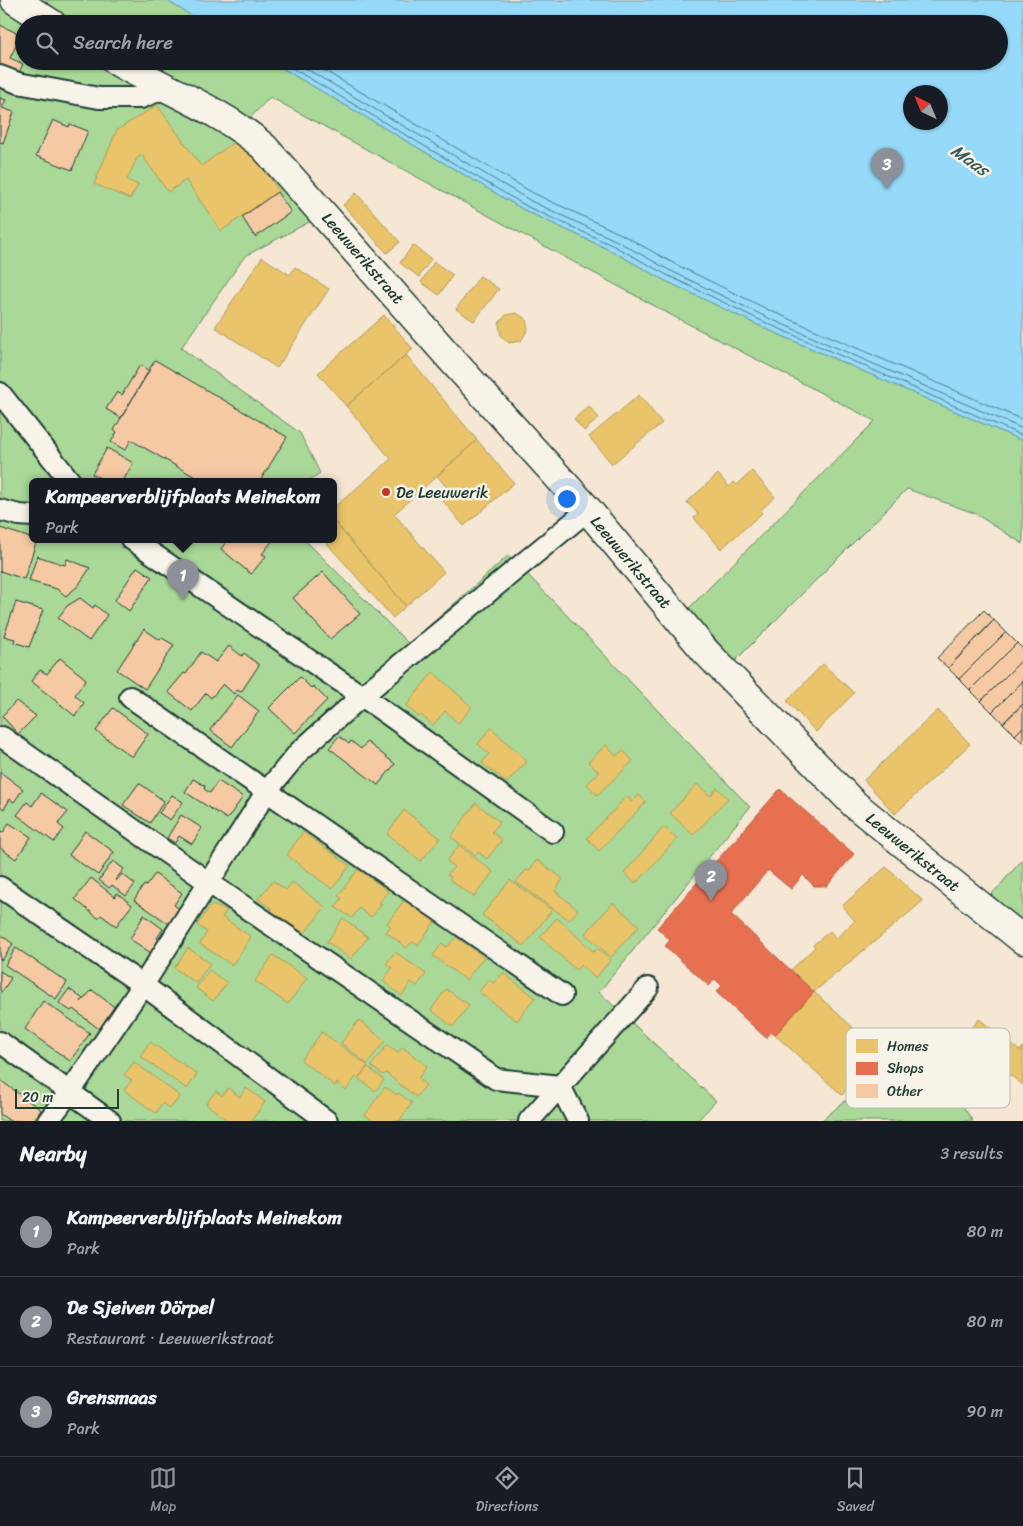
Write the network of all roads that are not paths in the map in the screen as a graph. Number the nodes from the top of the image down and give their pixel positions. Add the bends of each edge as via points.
1 (15, 0) edge
2 (38, 15) edge
3 (132, 70) edge
4 (0, 76) edge
5 (165, 88) junction
6 (0, 393) edge
7 (68, 478) edge
8 (0, 510) edge
9 (588, 510) junction
10 (29, 516) edge
11 (137, 543) edge
12 (362, 696) junction
13 (130, 697) dead end
14 (2, 737) dead end
15 (267, 791) junction
16 (553, 832) dead end
17 (208, 882) junction
18 (0, 887) edge
19 (1023, 940) edge
20 (143, 986) junction
21 (648, 988) dead end
22 (562, 995) dead end
23 (0, 1042) edge
24 (560, 1086) junction
25 (70, 1092) junction
26 (48, 1121) edge
27 (110, 1121) edge
28 (327, 1121) edge
29 (529, 1121) edge
30 (578, 1121) edge

1 - 2 street
3 - 5 street, Leeuwerikstraat
4 - 5 lane via 18,83 99,98 141,98
5 - 9 street, Leeuwerikstraat via 232,122 264,147
6 - 7 lane
8 - 10 lane
9 - 12 lane
9 - 19 street, Leeuwerikstraat via 706,652 854,804
11 - 12 lane
12 - 15 lane via 299,752
12 - 16 lane
13 - 15 lane
14 - 17 lane
15 - 17 lane
15 - 22 lane
17 - 20 lane
17 - 24 lane via 496,1079
18 - 20 lane
20 - 25 lane
20 - 28 lane
21 - 24 lane
23 - 25 lane
24 - 29 lane
24 - 30 lane
25 - 26 lane
25 - 27 lane

